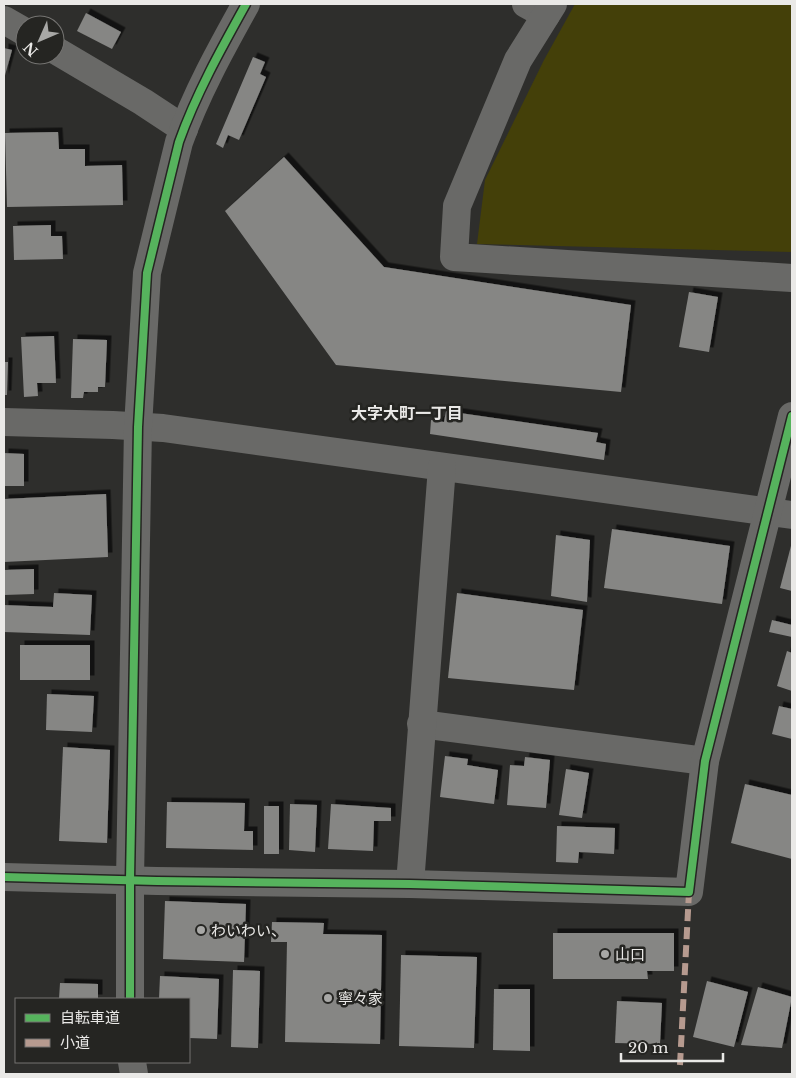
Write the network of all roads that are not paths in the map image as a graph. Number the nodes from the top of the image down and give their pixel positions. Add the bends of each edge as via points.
1 (246, 4) edge
2 (542, 8) edge
3 (4, 20) edge
4 (15, 26) edge
5 (65, 56) edge
6 (184, 129) junction
7 (792, 278) edge
8 (792, 416) edge
9 (4, 422) edge
10 (138, 427) junction
11 (442, 467) junction
12 (780, 513) edge
13 (421, 724) junction
14 (704, 761) junction
15 (4, 877) edge
16 (130, 880) junction
17 (410, 884) junction
18 (130, 998) edge

1 - 6 street via 212,65
2 - 7 street via 457,206 454,257
3 - 4 street
5 - 6 street
6 - 10 street via 147,273
8 - 12 street
9 - 10 street
10 - 11 street
10 - 16 street
11 - 12 street
11 - 13 street
12 - 14 street
13 - 14 street
13 - 17 street
14 - 17 street via 688,892
15 - 16 street
16 - 17 street
16 - 18 street

